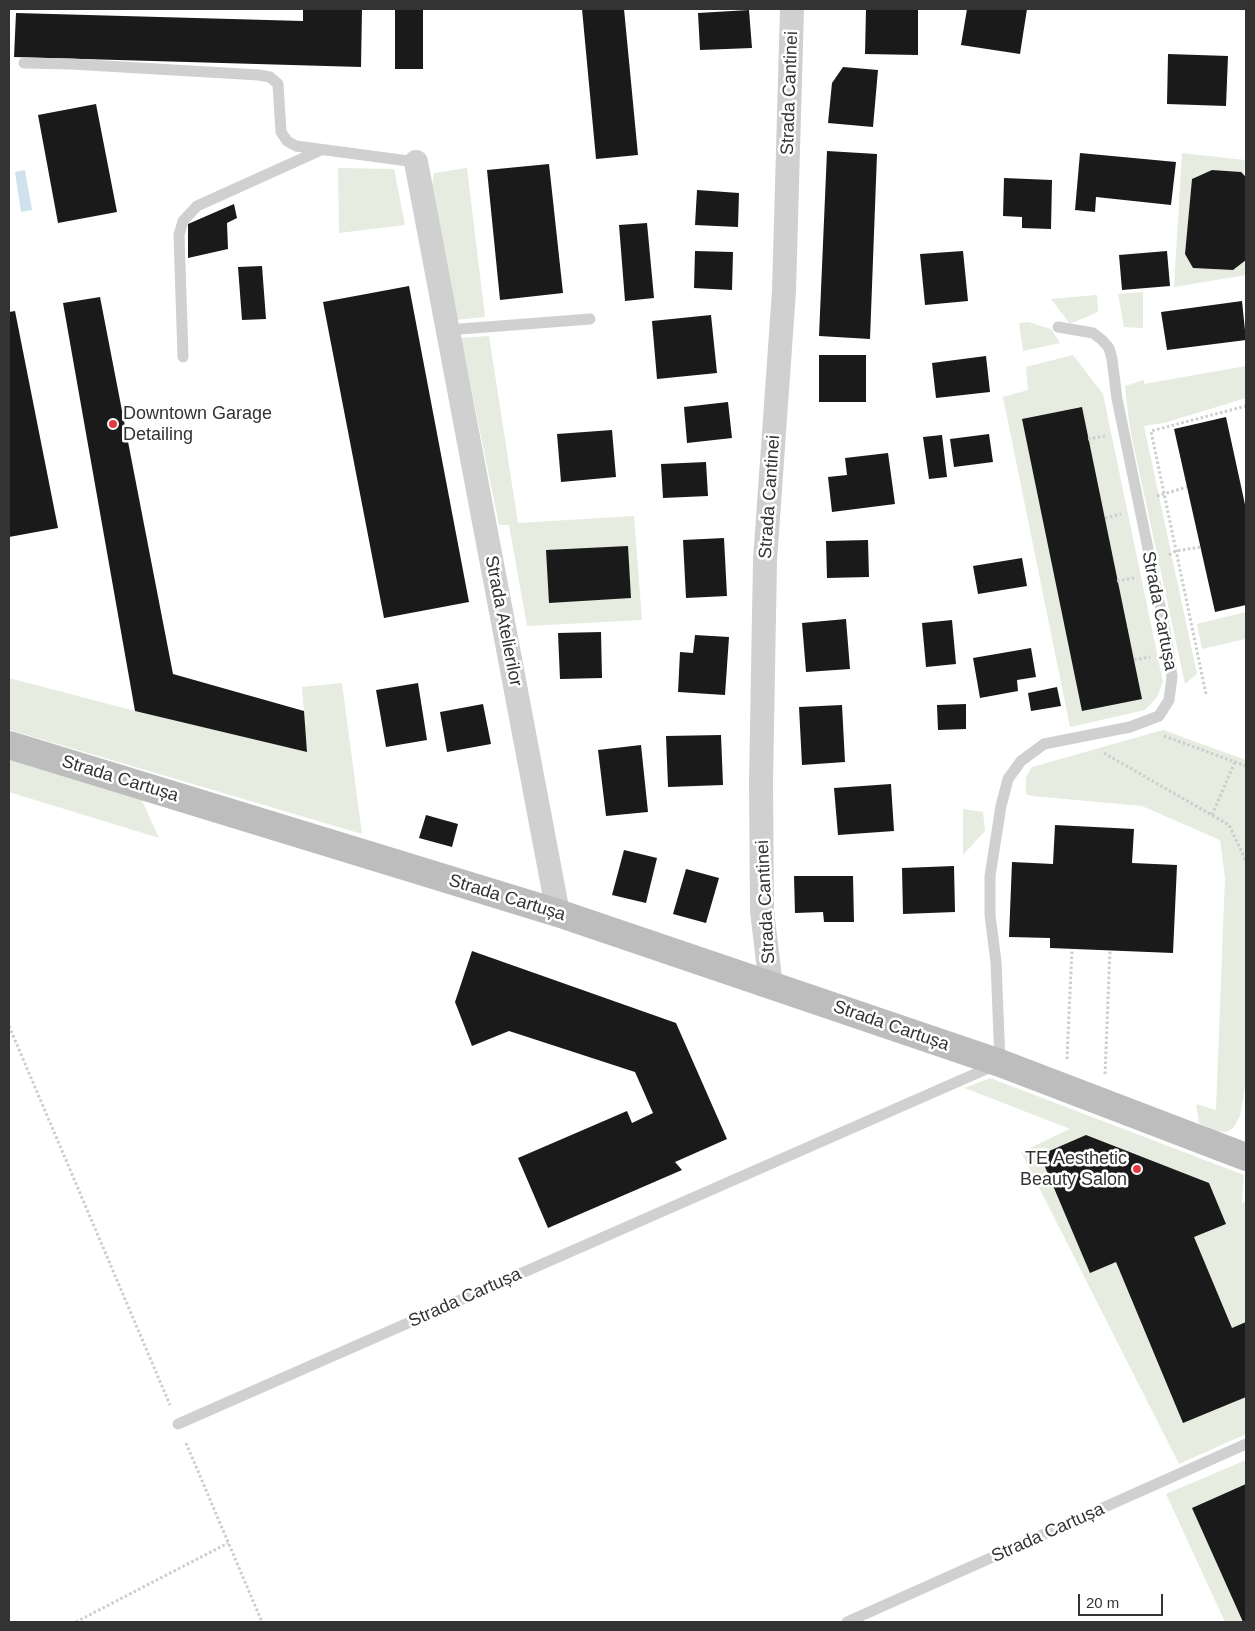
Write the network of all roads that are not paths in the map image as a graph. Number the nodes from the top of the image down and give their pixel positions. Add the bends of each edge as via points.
1 (792, 9) edge
2 (24, 63) dead end
3 (322, 150) junction
4 (416, 162) joint
5 (590, 319) dead end
6 (1058, 328) dead end
7 (448, 330) junction
8 (183, 357) dead end
9 (9, 745) edge
10 (558, 913) junction
11 (771, 986) junction
12 (1000, 1064) junction
13 (1246, 1157) edge
14 (178, 1424) road end
15 (1246, 1444) edge
16 (848, 1622) edge

1 - 11 street, Strada Cantinei via 784,291 765,560 762,911
2 - 3 lane via 270,77 278,84 281,132 286,141
3 - 4 lane
3 - 8 lane via 197,206 183,220 179,235
4 - 7 street, Strada Atelierilor
5 - 7 lane
6 - 12 lane, Strada Cartușa via 1093,333 1109,348 1172,676 1169,700 1159,716 1136,725 1044,744 1021,761 1008,779 990,876
7 - 10 street, Strada Atelierilor
9 - 10 street, Strada Cartușa
10 - 11 street, Strada Cartușa
11 - 12 street, Strada Cartușa
12 - 13 street, Strada Cartușa
12 - 14 lane, Strada Cartușa
15 - 16 lane, Strada Cartușa

